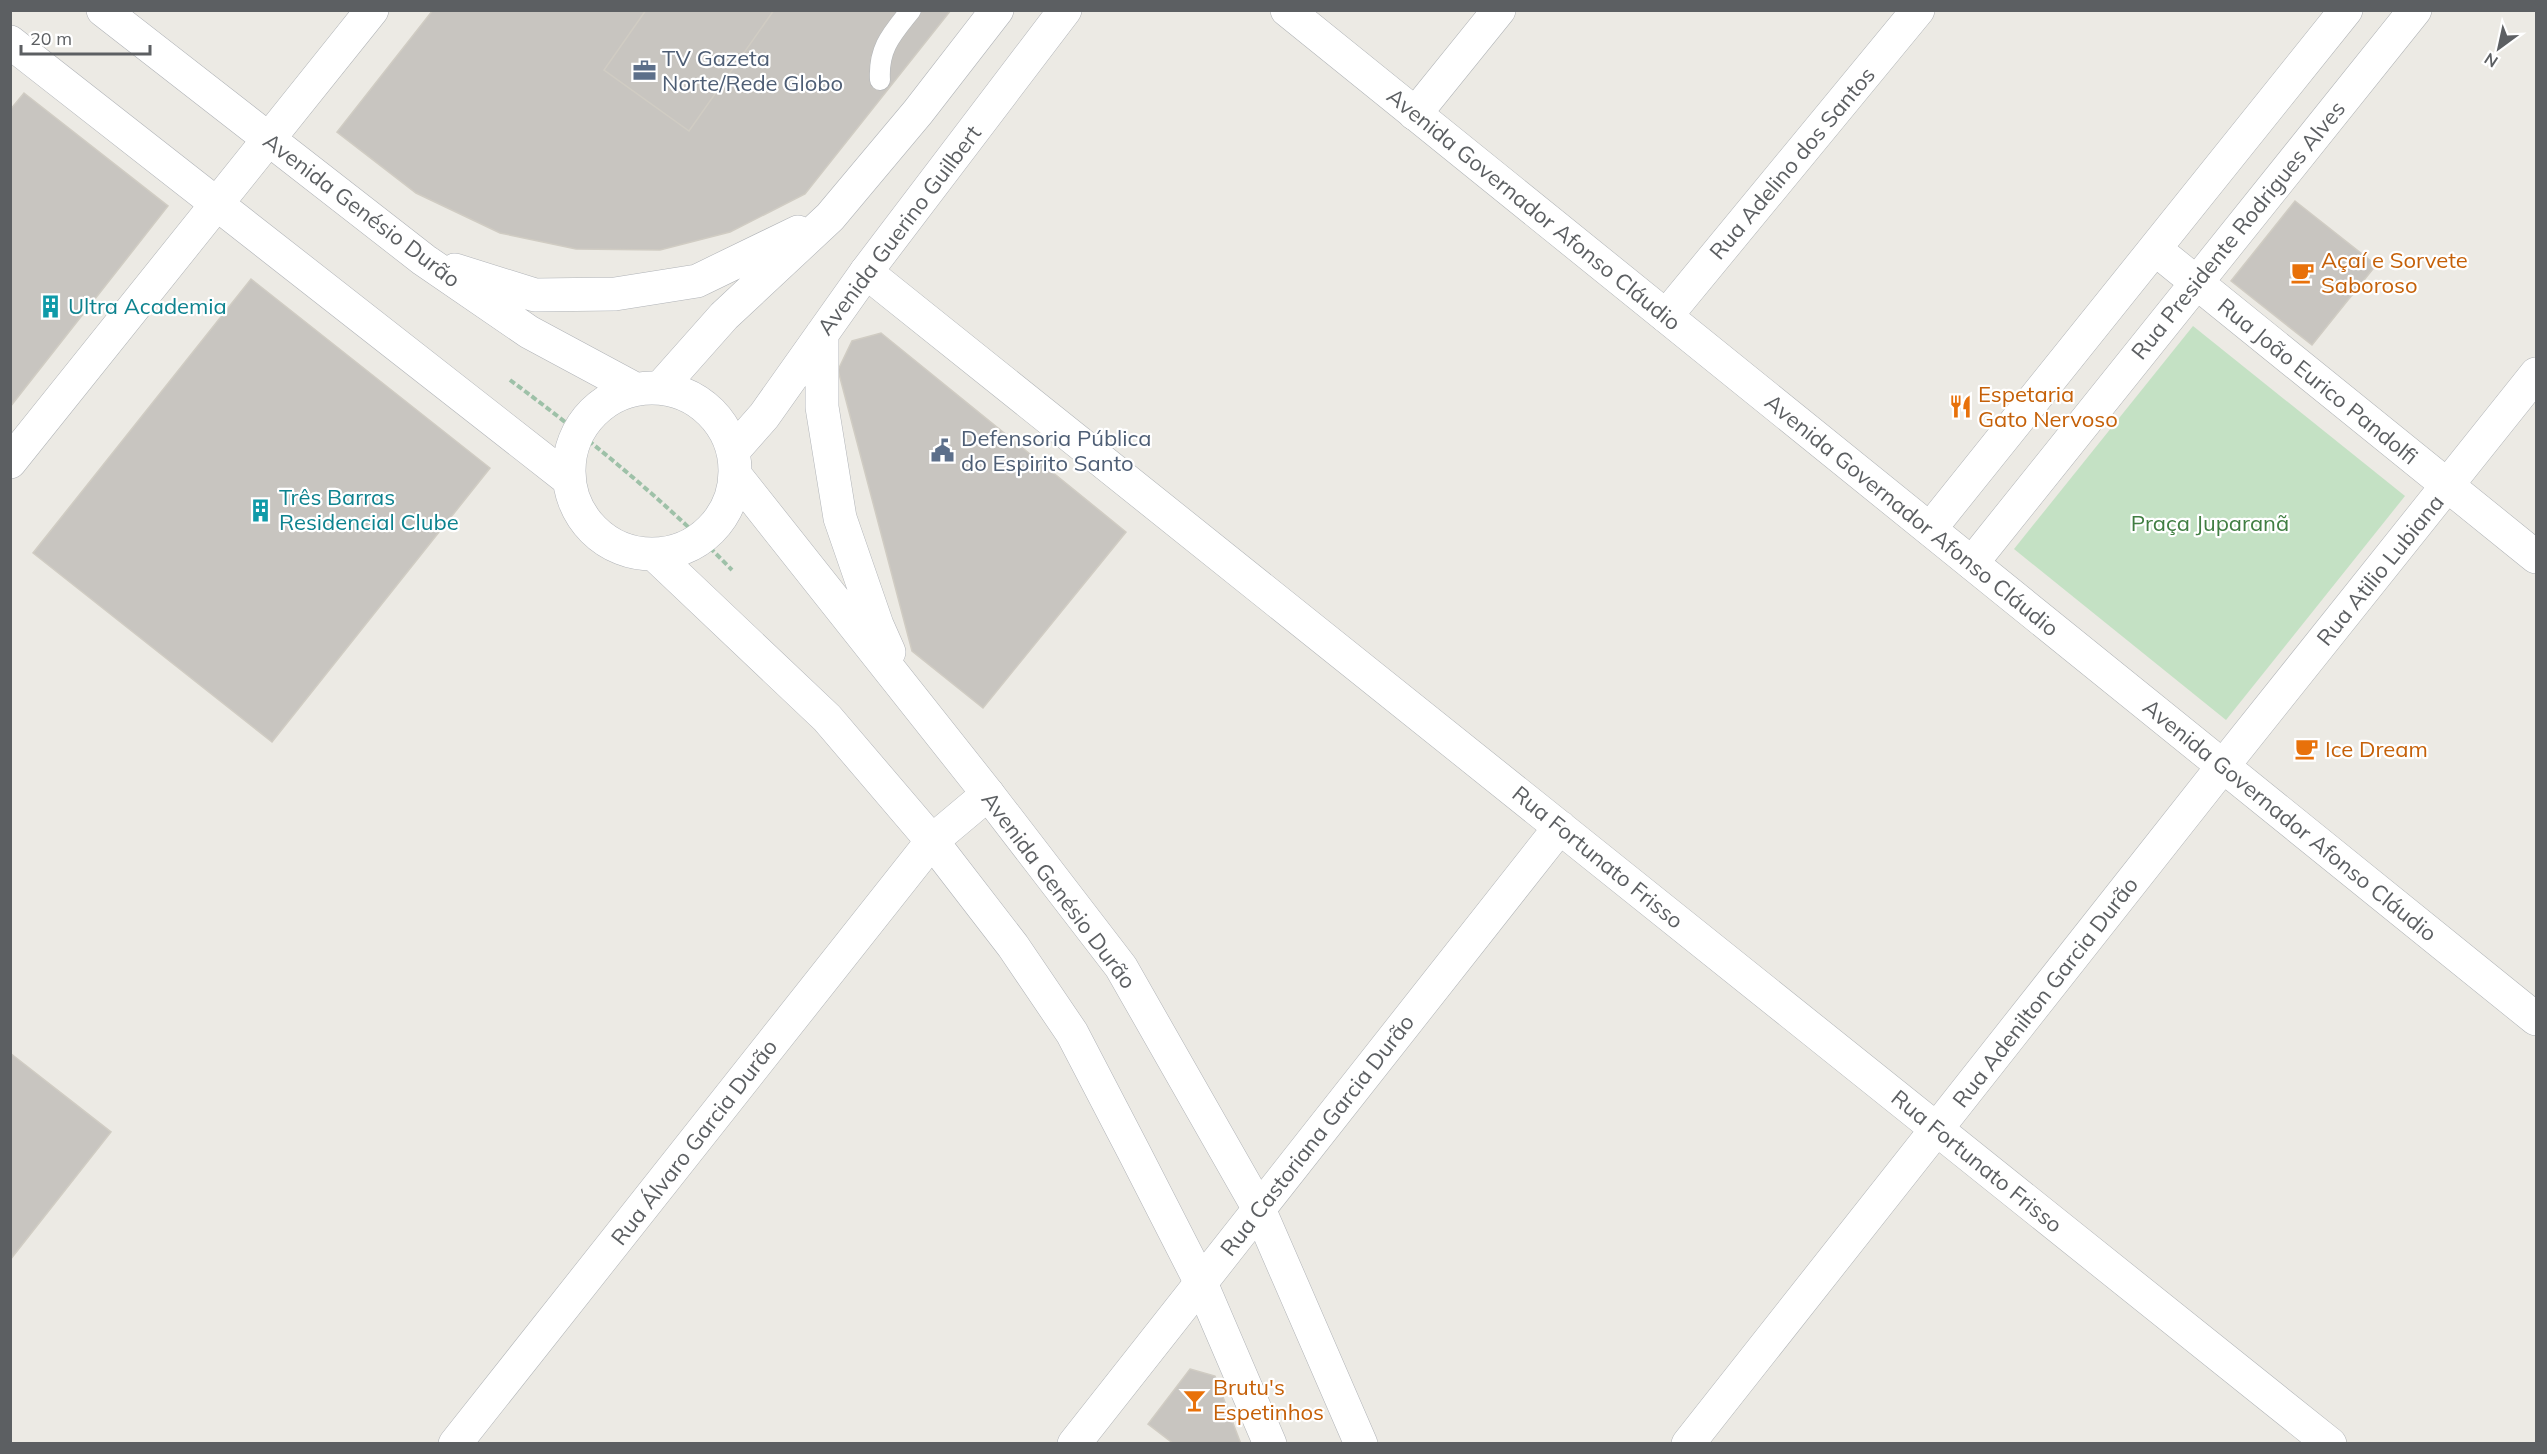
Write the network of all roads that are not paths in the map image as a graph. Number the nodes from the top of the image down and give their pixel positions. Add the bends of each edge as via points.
1 (103, 10) edge
2 (372, 10) edge
3 (911, 10) edge
4 (997, 10) edge
5 (1065, 10) edge
6 (1287, 10) edge
7 (1499, 10) edge
8 (1918, 10) edge
9 (2346, 10) edge
10 (2415, 10) edge
11 (10, 42) edge
12 (880, 80) dead end
13 (1415, 114) junction
14 (268, 140) junction
15 (217, 204) junction
16 (830, 217) junction
17 (2155, 249) junction
18 (424, 260) junction
19 (866, 272) junction
20 (2196, 283) junction
21 (1666, 316) junction
22 (822, 333) junction
23 (2536, 374) edge
24 (648, 388) junction
25 (10, 462) edge
26 (735, 463) junction
27 (568, 479) junction
28 (2447, 485) junction
29 (1930, 530) junction
30 (655, 555) junction
31 (2536, 557) edge
32 (1972, 562) junction
33 (907, 692) junction
34 (2223, 766) junction
35 (988, 794) junction
36 (1560, 827) junction
37 (932, 841) junction
38 (2536, 1019) edge
39 (1936, 1129) junction
40 (1259, 1209) junction
41 (1201, 1283) junction
42 (2316, 1439) edge
43 (455, 1443) edge
44 (1074, 1443) edge
45 (1270, 1443) edge
46 (1361, 1443) edge
47 (1688, 1443) edge

1 - 14 street, Avenida Genésio Durão
2 - 14 street
3 - 12 lane via 888,38 879,62
4 - 16 street
5 - 19 street, Avenida Guerino Guilbert
6 - 13 street, Avenida Governador Afonso Cláudio
7 - 13 street
8 - 21 street, Rua Adelino dos Santos
9 - 17 street
10 - 20 street, Rua Presidente Rodrigues Alves
11 - 15 street
13 - 21 street, Avenida Governador Afonso Cláudio
14 - 15 street
14 - 18 street, Avenida Genésio Durão
15 - 25 street
15 - 27 street
16 - 18 street via 697,281 615,294 535,295
16 - 24 street
17 - 20 street, Rua João Eurico Pandolfi
17 - 29 street
18 - 24 street, Avenida Genésio Durão via 529,332
19 - 22 street, Avenida Guerino Guilbert
19 - 36 street, Rua Fortunato Frisso
20 - 28 street, Rua João Eurico Pandolfi
20 - 32 street, Rua Presidente Rodrigues Alves
21 - 29 street, Avenida Governador Afonso Cláudio
22 - 26 street, Avenida Guerino Guilbert
22 - 33 street via 822,407 840,518 878,626
23 - 28 street, Rua Atilio Lubiana
24 - 26 street via 685,394 707,407 724,427
24 - 27 street via 612,397 593,411 578,431 570,454
26 - 30 street via 731,500 720,521 702,539 680,550
26 - 33 street, Avenida Genésio Durão
27 - 30 street via 574,503 588,525 607,541 630,552
28 - 31 street, Rua João Eurico Pandolfi
28 - 34 street, Rua Atilio Lubiana
29 - 32 street, Avenida Governador Afonso Cláudio
30 - 37 street via 827,718
32 - 34 street, Avenida Governador Afonso Cláudio
33 - 35 street, Avenida Genésio Durão
34 - 38 street, Avenida Governador Afonso Cláudio
34 - 39 street, Rua Adenilton Garcia Durão
35 - 37 street, Rua Álvaro Garcia Durão
35 - 40 street, Avenida Genésio Durão via 1121,967
36 - 39 street, Rua Fortunato Frisso
36 - 40 street, Rua Castoriana Garcia Durão
37 - 41 street via 1013,946 1072,1033
37 - 43 street, Rua Álvaro Garcia Durão
39 - 42 street, Rua Fortunato Frisso
39 - 47 street, Rua Adenilton Garcia Durão
40 - 41 street, Rua Castoriana Garcia Durão
40 - 46 street, Avenida Genésio Durão
41 - 44 street, Rua Castoriana Garcia Durão
41 - 45 street

